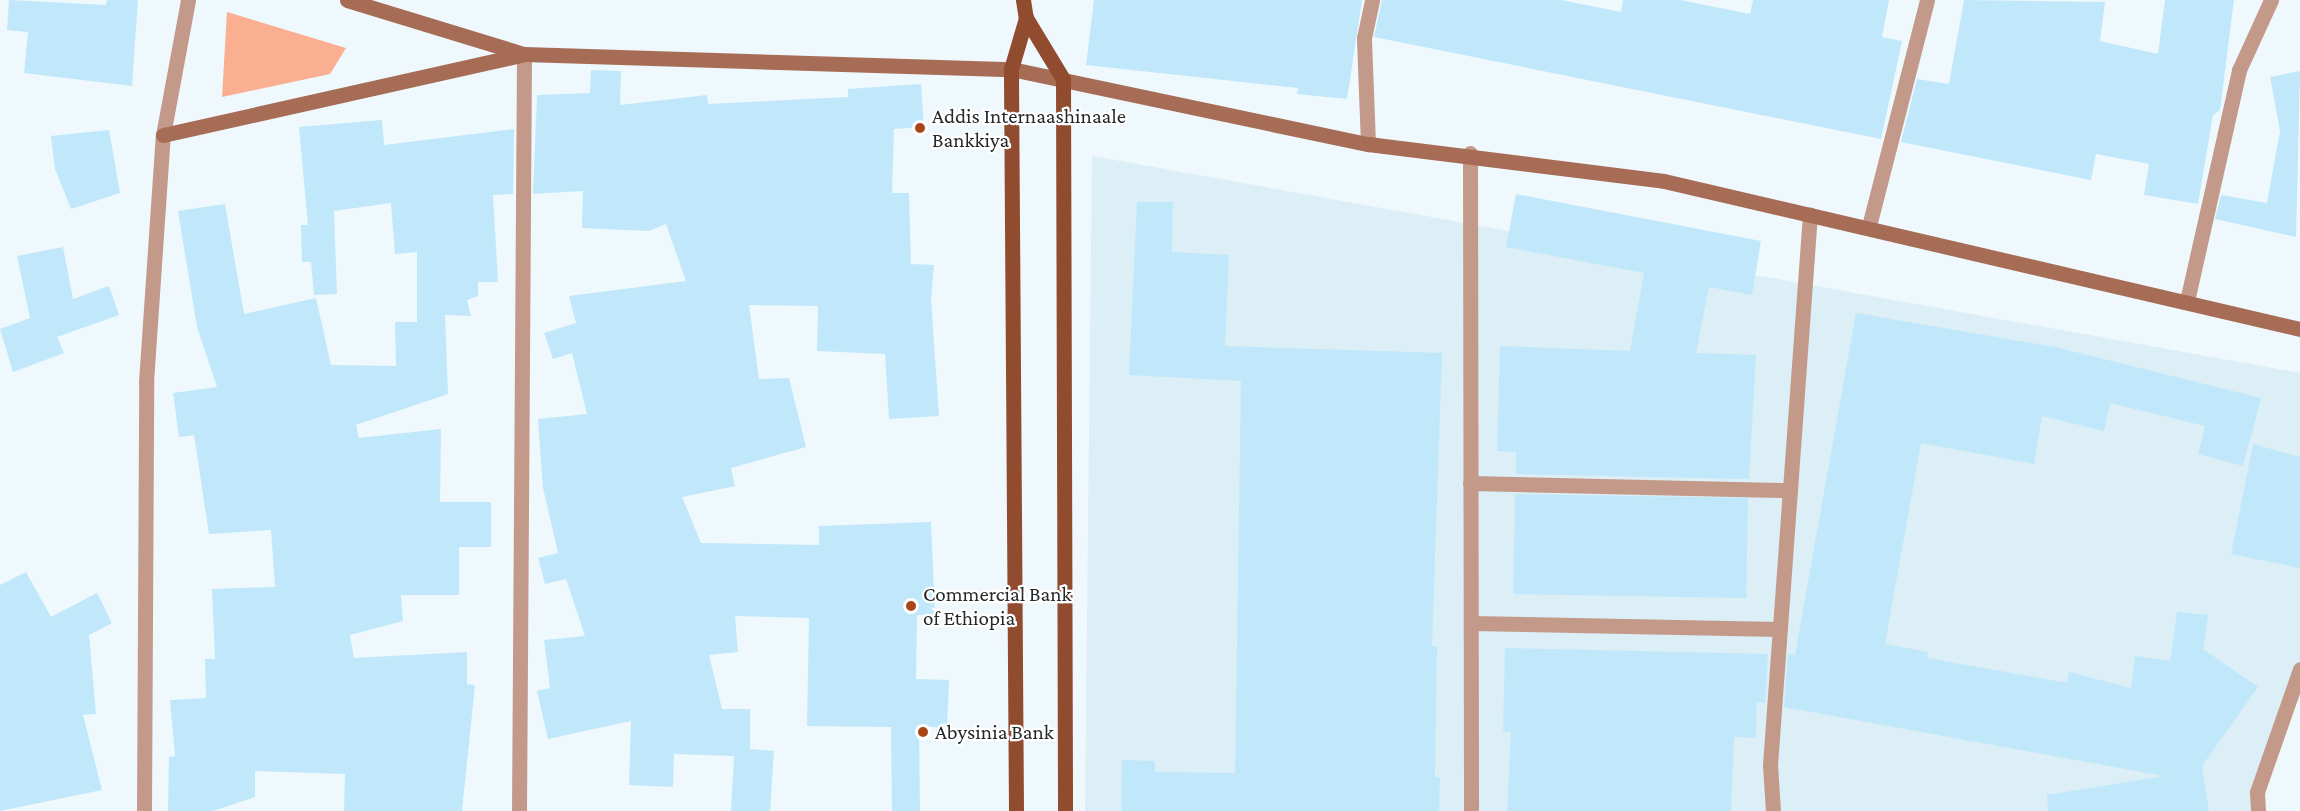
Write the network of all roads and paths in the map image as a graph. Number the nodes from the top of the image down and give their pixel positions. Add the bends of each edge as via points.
1 (188, 0) edge
2 (346, 0) edge
3 (1023, 0) edge
4 (1372, 0) edge
5 (1927, 0) edge
6 (2271, 0) edge
7 (1026, 18) junction
8 (524, 54) junction
9 (1011, 69) junction
10 (1063, 79) junction
11 (164, 135) junction
12 (1368, 144) junction
13 (1470, 153) junction
14 (1810, 214) junction
15 (1869, 226) junction
16 (2187, 301) junction
17 (2300, 329) edge
18 (1470, 483) junction
19 (1790, 490) junction
20 (1471, 622) junction
21 (1780, 629) junction
22 (2300, 669) edge
23 (144, 811) edge
24 (519, 811) edge
25 (1016, 811) edge
26 (1065, 811) edge
27 (1471, 811) edge
28 (1773, 811) edge
29 (2258, 811) edge

1 - 11 street
2 - 8 main road
3 - 7 main road
4 - 12 street via 1364,38
5 - 15 street
6 - 16 street via 2239,70
7 - 9 main road
7 - 10 main road
8 - 9 main road
8 - 11 main road
8 - 24 street
9 - 10 main road
9 - 25 main road
10 - 12 main road
10 - 26 main road
11 - 23 street via 146,382
12 - 13 main road
13 - 14 main road via 1664,181
13 - 18 street
14 - 15 main road
14 - 19 street
15 - 16 main road
16 - 17 main road
18 - 19 street
18 - 20 street
19 - 21 street
20 - 21 street
20 - 27 street
21 - 28 street via 1770,765
22 - 29 street via 2257,792

